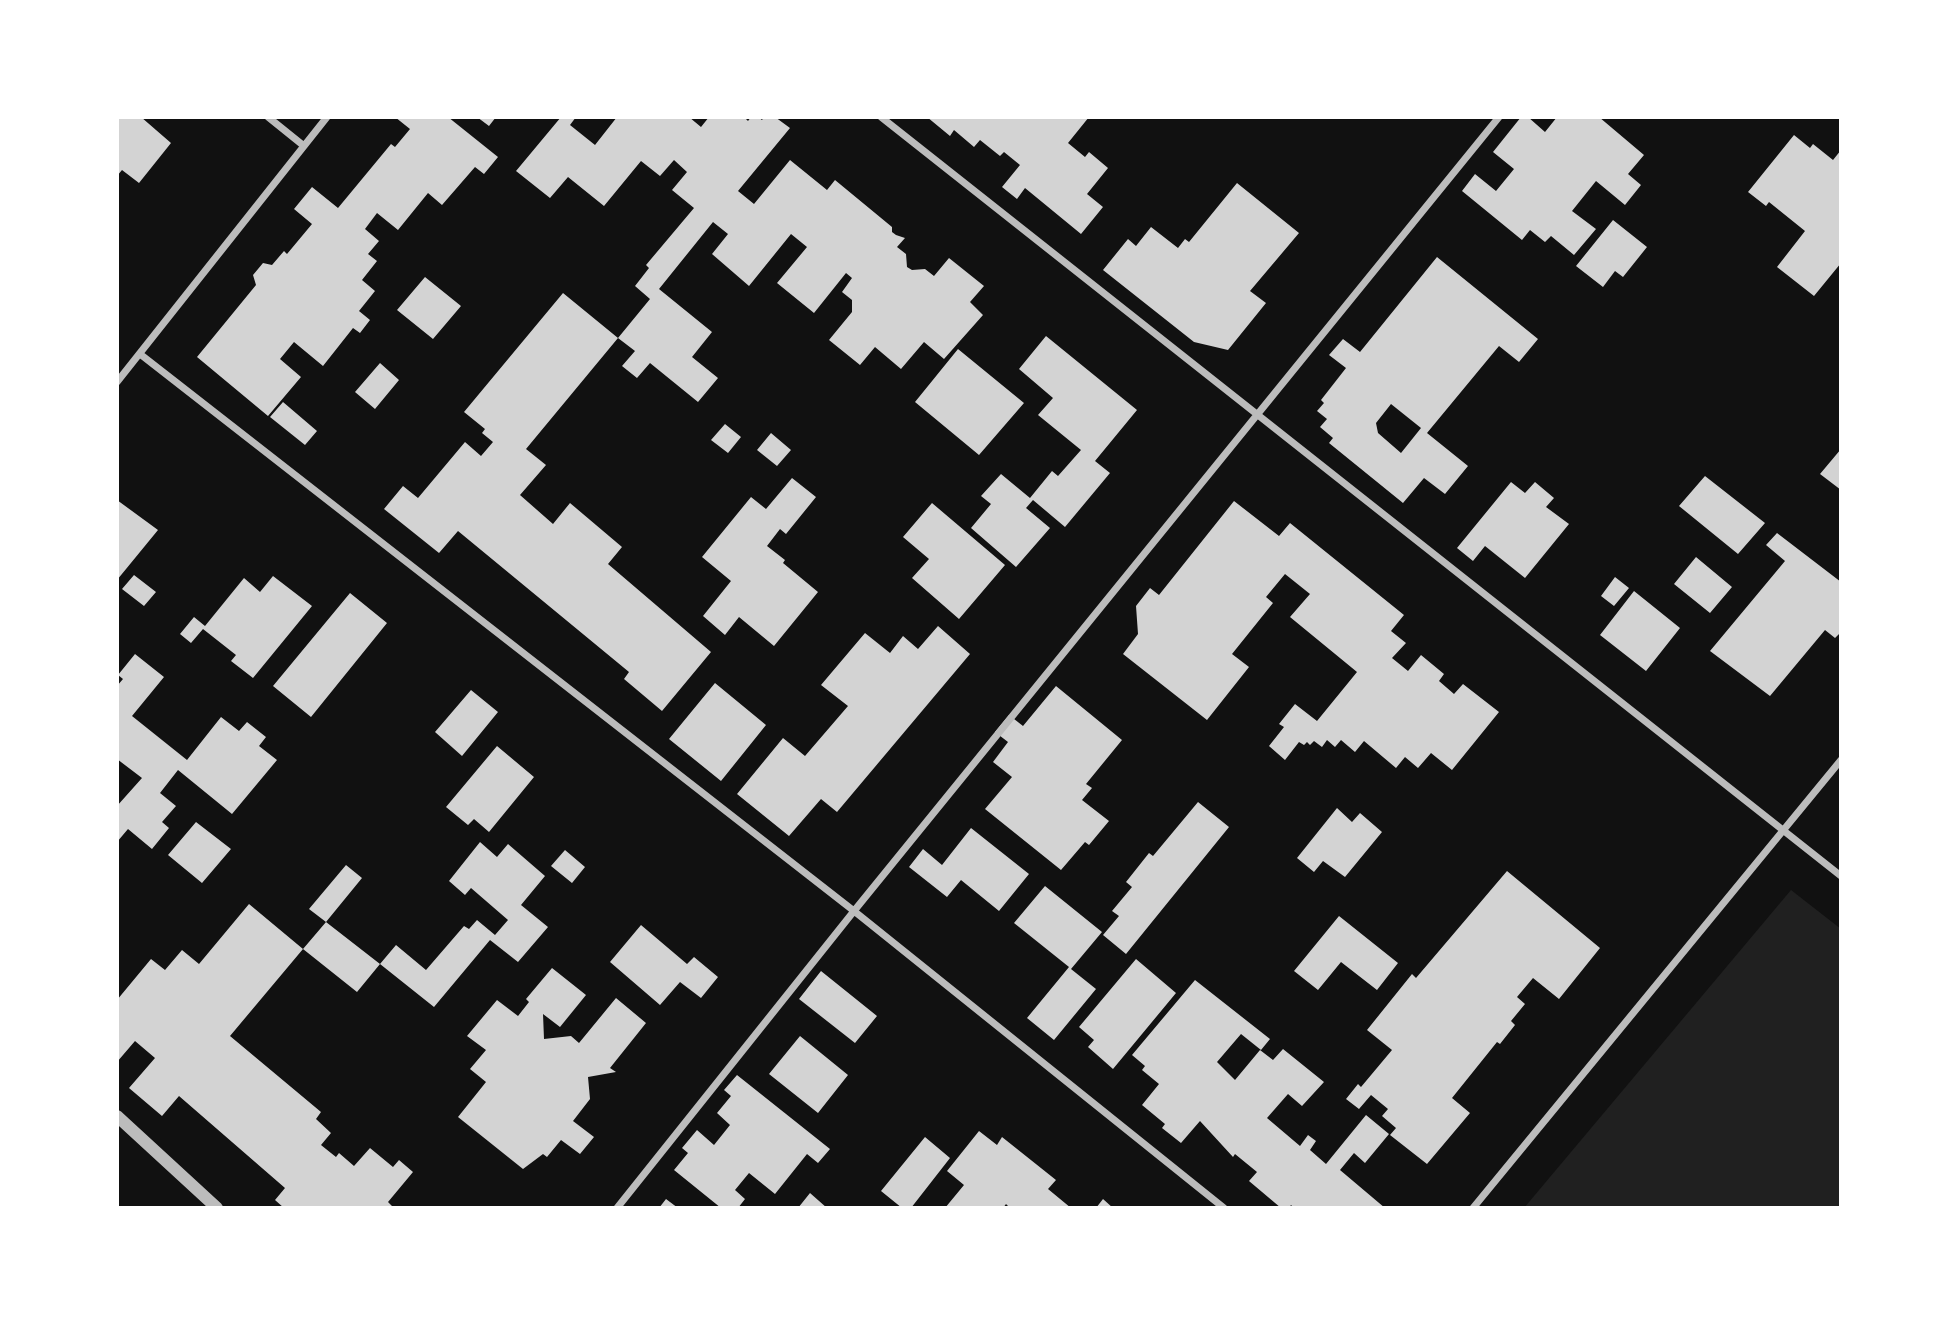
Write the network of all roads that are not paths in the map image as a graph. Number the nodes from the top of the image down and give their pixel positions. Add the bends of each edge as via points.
1 (268, 117) edge
2 (327, 117) edge
3 (881, 117) edge
4 (1499, 117) edge
5 (304, 146) junction
6 (140, 354) junction
7 (117, 382) edge
8 (1257, 416) junction
9 (1841, 760) edge
10 (1784, 832) junction
11 (1841, 876) edge
12 (854, 911) junction
13 (117, 1116) edge
14 (217, 1208) edge
15 (617, 1208) edge
16 (1224, 1208) edge
17 (1473, 1208) edge

1 - 5 street
2 - 5 street
3 - 8 street
4 - 8 street
5 - 6 street
6 - 7 street
6 - 12 street
8 - 10 street
8 - 12 street
9 - 10 street
10 - 11 street
10 - 17 street
12 - 15 street
12 - 16 street
13 - 14 street

